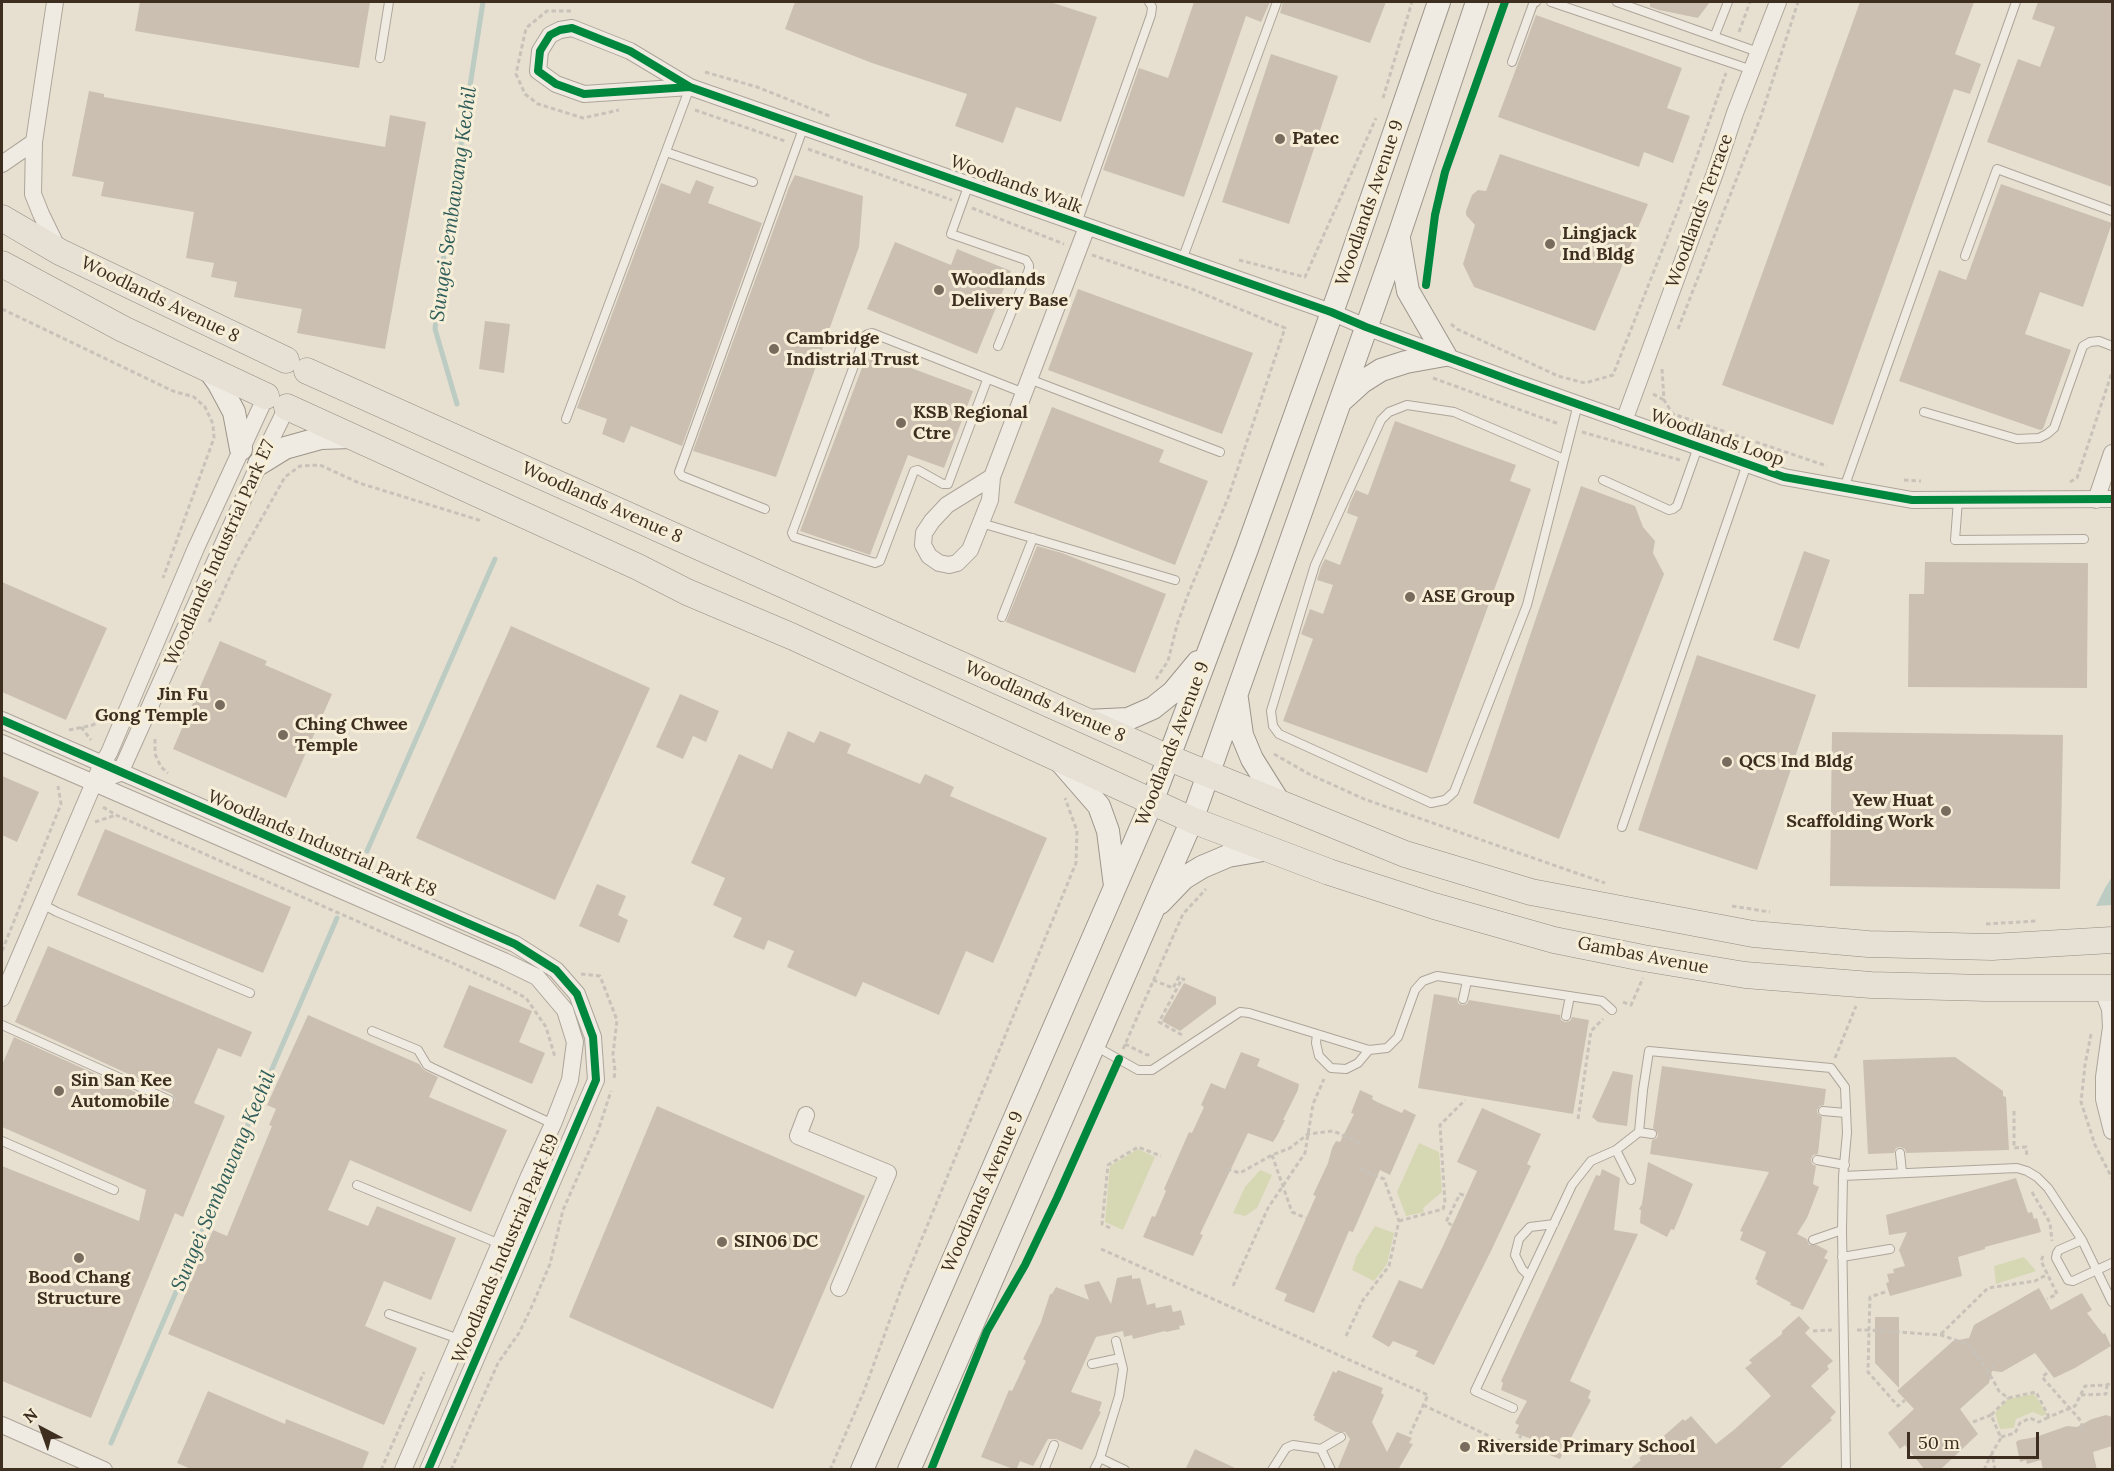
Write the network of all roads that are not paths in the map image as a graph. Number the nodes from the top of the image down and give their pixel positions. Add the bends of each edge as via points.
1 (55, 2) edge
2 (388, 2) edge
3 (1149, 2) edge
4 (1276, 2) edge
5 (1439, 2) edge
6 (1477, 2) edge
7 (1536, 2) edge
8 (1551, 2) edge
9 (1617, 2) edge
10 (1728, 2) edge
11 (1778, 2) edge
12 (2016, 2) edge
13 (1715, 35) junction
14 (1758, 52) junction
15 (380, 58) dead end
16 (1512, 63) dead end
17 (1752, 70) junction
18 (690, 87) junction
19 (804, 126) junction
20 (34, 142) junction
21 (666, 152) junction
22 (2, 164) edge
23 (753, 182) dead end
24 (969, 184) junction
25 (2112, 211) edge
26 (2, 218) edge
27 (1082, 225) junction
28 (1399, 235) junction
29 (60, 252) junction
30 (1965, 256) dead end
31 (1182, 260) junction
32 (2, 264) edge
33 (1331, 312) junction
34 (1366, 327) junction
35 (998, 346) dead end
36 (2112, 346) edge
37 (1445, 355) junction
38 (207, 367) junction
39 (987, 380) junction
40 (1026, 386) junction
41 (277, 402) junction
42 (1338, 404) junction
43 (1578, 404) junction
44 (1924, 412) dead end
45 (566, 419) dead end
46 (1624, 421) junction
47 (351, 437) junction
48 (1698, 447) junction
49 (241, 449) junction
50 (1220, 452) dead end
51 (2112, 453) edge
52 (1564, 459) junction
53 (259, 464) junction
54 (1747, 464) junction
55 (992, 477) junction
56 (1603, 480) dead end
57 (1846, 481) junction
58 (2104, 499) edge
59 (1958, 500) junction
60 (765, 509) dead end
61 (981, 523) junction
62 (1033, 538) junction
63 (2084, 539) dead end
64 (1175, 580) dead end
65 (1002, 617) dead end
66 (1209, 648) junction
67 (1236, 695) junction
68 (2, 720) edge
69 (1086, 721) junction
70 (2, 743) edge
71 (1169, 758) junction
72 (1059, 760) junction
73 (102, 764) junction
74 (120, 773) junction
75 (1209, 773) junction
76 (94, 783) junction
77 (1152, 802) junction
78 (1279, 802) junction
79 (1192, 820) junction
80 (1622, 827) dead end
81 (1269, 849) junction
82 (1115, 888) junction
83 (42, 904) junction
84 (1150, 913) junction
85 (2112, 940) edge
86 (6, 974) edge
87 (1467, 981) junction
88 (2107, 989) edge
89 (250, 993) dead end
90 (1570, 996) junction
91 (2, 998) edge
92 (1463, 999) dead end
93 (1612, 1010) road end
94 (1566, 1016) dead end
95 (2, 1025) edge
96 (372, 1031) dead end
97 (1317, 1034) junction
98 (593, 1037) joint
99 (575, 1042) joint
100 (1093, 1045) junction
101 (1369, 1050) junction
102 (169, 1100) dead end
103 (1823, 1111) dead end
104 (1846, 1113) junction
105 (806, 1115) dead end
106 (553, 1124) junction
107 (2112, 1131) edge
108 (1639, 1132) junction
109 (1652, 1134) dead end
110 (2, 1141) edge
111 (1616, 1150) junction
112 (1900, 1153) dead end
113 (1817, 1160) dead end
114 (1845, 1165) junction
115 (1902, 1172) junction
116 (1843, 1176) junction
117 (1630, 1180) dead end
118 (357, 1185) dead end
119 (114, 1190) dead end
120 (1554, 1224) junction
121 (1842, 1230) junction
122 (1813, 1240) dead end
123 (2082, 1240) junction
124 (500, 1244) junction
125 (1890, 1249) dead end
126 (1842, 1257) junction
127 (2112, 1263) edge
128 (2097, 1271) junction
129 (1529, 1276) junction
130 (839, 1288) dead end
131 (2112, 1302) edge
132 (389, 1314) dead end
133 (459, 1340) junction
134 (1116, 1341) dead end
135 (1120, 1358) junction
136 (1092, 1364) dead end
137 (1513, 1407) dead end
138 (2, 1425) edge
139 (1341, 1437) dead end
140 (1053, 1445) dead end
141 (1321, 1449) junction
142 (1100, 1458) junction
143 (104, 1470) edge
144 (403, 1470) edge
145 (428, 1470) edge
146 (862, 1470) edge
147 (909, 1470) edge
148 (1044, 1470) edge
149 (1094, 1470) edge
150 (1125, 1470) edge
151 (1272, 1470) edge
152 (1331, 1470) edge
153 (1846, 1470) edge

1 - 20 street
2 - 15 lane
3 - 27 lane via 1151,15
4 - 31 lane
5 - 33 main road, Woodlands Avenue 9
6 - 28 main road, Woodlands Avenue 9
7 - 16 lane
8 - 17 lane
9 - 13 lane
10 - 13 lane
11 - 14 street, Woodlands Terrace
12 - 57 lane
13 - 14 lane
14 - 17 street, Woodlands Terrace
17 - 46 street, Woodlands Terrace
18 - 18 street, Woodlands Walk via 584,94 556,84 538,71 540,51 550,35 572,28 630,51
18 - 19 street, Woodlands Walk
18 - 21 lane
19 - 24 street, Woodlands Walk
19 - 60 lane via 680,472 682,477
20 - 22 street
20 - 29 street via 33,194
21 - 23 lane
21 - 45 lane
24 - 27 street, Woodlands Walk
24 - 35 lane via 951,234 1026,260 1029,265
25 - 30 lane via 1996,169
26 - 29 main road, Woodlands Avenue 8
27 - 31 street, Woodlands Walk
27 - 40 street, Woodlands Walk via 1078,250
28 - 34 main road, Woodlands Avenue 9
28 - 37 main road via 1408,291
29 - 69 main road, Woodlands Avenue 8 via 296,366
31 - 33 street, Woodlands Walk
32 - 38 main road via 123,329
33 - 34 street, Woodlands Loop
33 - 66 main road, Woodlands Avenue 9
34 - 37 street, Woodlands Loop
34 - 42 main road, Woodlands Avenue 9
36 - 44 lane via 2099,341 2083,346 2054,428 2047,435 2017,438
37 - 42 main road via 1381,370
37 - 43 street, Woodlands Loop
38 - 41 main road
38 - 49 main road via 234,412
39 - 39 lane via 872,333 865,336 792,533 794,537 875,563 880,561 914,471 948,484
39 - 40 lane
40 - 50 lane
40 - 55 street, Woodlands Walk
41 - 47 main road
41 - 49 street, Woodlands Industrial Park E7
41 - 53 street, Woodlands Industrial Park E7
42 - 67 main road, Woodlands Avenue 9
43 - 46 street, Woodlands Loop
43 - 52 lane
46 - 48 street, Woodlands Loop
47 - 53 main road via 321,438 285,448
47 - 72 main road
48 - 54 street, Woodlands Loop
48 - 56 lane via 1673,509
49 - 73 street, Woodlands Industrial Park E7
51 - 58 street
52 - 52 lane via 1527,605 1454,792 1445,800 1431,803 1279,734 1273,726 1271,711 1315,565 1381,420 1389,412 1407,405 1454,412
53 - 74 street, Woodlands Industrial Park E7
54 - 57 street, Woodlands Loop via 1784,477
54 - 80 lane
55 - 61 street, Woodlands Walk via 990,500
55 - 61 street, Woodlands Walk via 947,505 924,533 923,545 939,563 957,563 970,550
57 - 59 street, Woodlands Loop via 1912,500
58 - 59 street, Woodlands Loop
59 - 63 lane via 1955,540
61 - 62 lane
62 - 64 lane
62 - 65 lane
66 - 69 main road via 1173,692 1153,708 1128,719
66 - 71 main road, Woodlands Avenue 9
67 - 75 main road, Woodlands Avenue 9
67 - 78 main road via 1242,735
68 - 73 street, Woodlands Industrial Park E8
69 - 71 main road, Woodlands Avenue 8
70 - 76 street, Woodlands Industrial Park E8
71 - 75 main road, Woodlands Avenue 8
71 - 77 main road, Woodlands Avenue 9
72 - 77 main road
72 - 82 main road via 1099,806 1108,831
73 - 74 street, Woodlands Industrial Park E8
73 - 76 street, Woodlands Industrial Park E7
74 - 76 street
74 - 98 street, Woodlands Industrial Park E8 via 515,944 556,970 577,994
75 - 78 main road
75 - 79 main road, Woodlands Avenue 9
76 - 83 street, Woodlands Industrial Park E7
76 - 99 street, Woodlands Industrial Park E8 via 537,977 565,1010
77 - 79 main road
77 - 82 main road, Woodlands Avenue 9
78 - 85 main road via 1405,854 1531,892 1752,934 1868,944 1992,947
79 - 81 main road, Gambas Avenue
79 - 84 main road, Woodlands Avenue 9
81 - 84 main road via 1228,856 1202,867 1184,878
81 - 88 main road, Gambas Avenue via 1424,903 1554,940 1643,958 1745,975 1865,984
82 - 146 main road, Woodlands Avenue 9
83 - 86 street, Woodlands Industrial Park E7
83 - 89 lane
84 - 100 main road, Woodlands Avenue 9
86 - 91 street, Woodlands Industrial Park E7
87 - 90 lane
87 - 92 lane
87 - 101 lane via 1437,976 1423,981 1415,990 1398,1037 1387,1048
88 - 107 street via 2111,1027 2104,1099
90 - 93 lane via 1602,1001
90 - 94 lane
95 - 102 lane
96 - 106 lane via 418,1050 427,1065
97 - 100 lane via 1240,1012 1152,1070 1138,1070
97 - 101 lane
97 - 101 lane via 1319,1056 1331,1068 1346,1069 1359,1063
98 - 145 street, Woodlands Industrial Park E9 via 596,1080
99 - 106 street, Woodlands Industrial Park E9 via 570,1080
100 - 147 main road, Woodlands Avenue 9
103 - 104 lane
104 - 108 lane via 1845,1087 1831,1068 1649,1051
104 - 114 lane
105 - 130 street via 798,1136 888,1173
106 - 124 street, Woodlands Industrial Park E9
108 - 109 lane
108 - 111 lane
110 - 119 lane
111 - 117 lane
111 - 120 lane via 1591,1161 1572,1185
112 - 115 lane
113 - 114 lane
114 - 116 lane
115 - 116 lane
115 - 123 lane via 2017,1168 2027,1171 2048,1188
116 - 121 lane
118 - 124 lane
120 - 129 lane
120 - 129 lane via 1530,1227 1519,1239 1515,1256
121 - 122 lane
121 - 126 lane
123 - 128 lane
123 - 128 lane via 2059,1250 2056,1258 2060,1268 2073,1281
124 - 133 street, Woodlands Industrial Park E9
125 - 126 lane
126 - 153 lane
127 - 128 lane
128 - 131 lane
129 - 137 lane via 1475,1391
132 - 133 lane
133 - 144 street, Woodlands Industrial Park E9
134 - 135 lane
135 - 136 lane
135 - 142 lane via 1123,1369 1119,1396
138 - 143 street
139 - 141 lane
140 - 148 lane
141 - 151 lane via 1293,1445 1286,1448
141 - 152 lane
142 - 149 lane
142 - 150 lane

